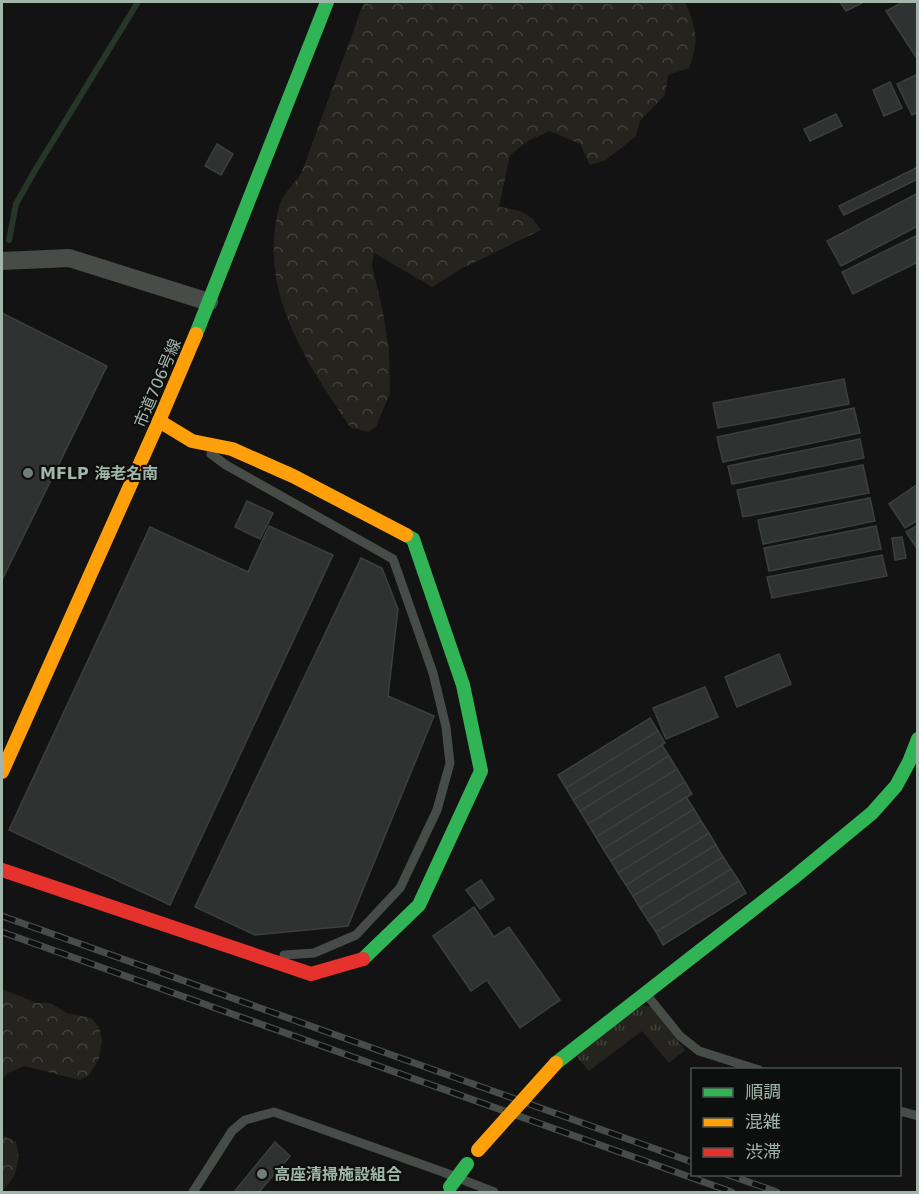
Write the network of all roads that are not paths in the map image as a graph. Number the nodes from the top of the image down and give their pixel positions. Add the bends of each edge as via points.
1 (327, 2) edge
2 (2, 261) edge
3 (209, 302) junction
4 (159, 422) junction
5 (192, 441) junction
6 (918, 739) edge
7 (2, 772) edge
8 (2, 870) edge
9 (259, 956) junction
10 (644, 993) junction
11 (753, 1068) edge
12 (901, 1111) edge
13 (918, 1116) edge
14 (448, 1190) edge
15 (193, 1192) edge
16 (494, 1192) edge

1 - 3 street, 市道706号線
2 - 3 street via 69,258
3 - 4 street, 市道706号線
4 - 5 street
4 - 7 street, 市道706号線
5 - 9 lane via 226,465 393,559 433,672 446,727 450,763 445,782 437,810 400,888 356,935 314,952
5 - 9 street via 232,449 413,539 463,685 481,771 419,905 362,960 311,974
6 - 10 street via 896,786 872,813
8 - 9 street
10 - 11 lane via 680,1036 699,1051
10 - 14 street, bridge via 556,1063 478,1150
12 - 13 lane
15 - 16 lane via 232,1131 245,1120 274,1112

